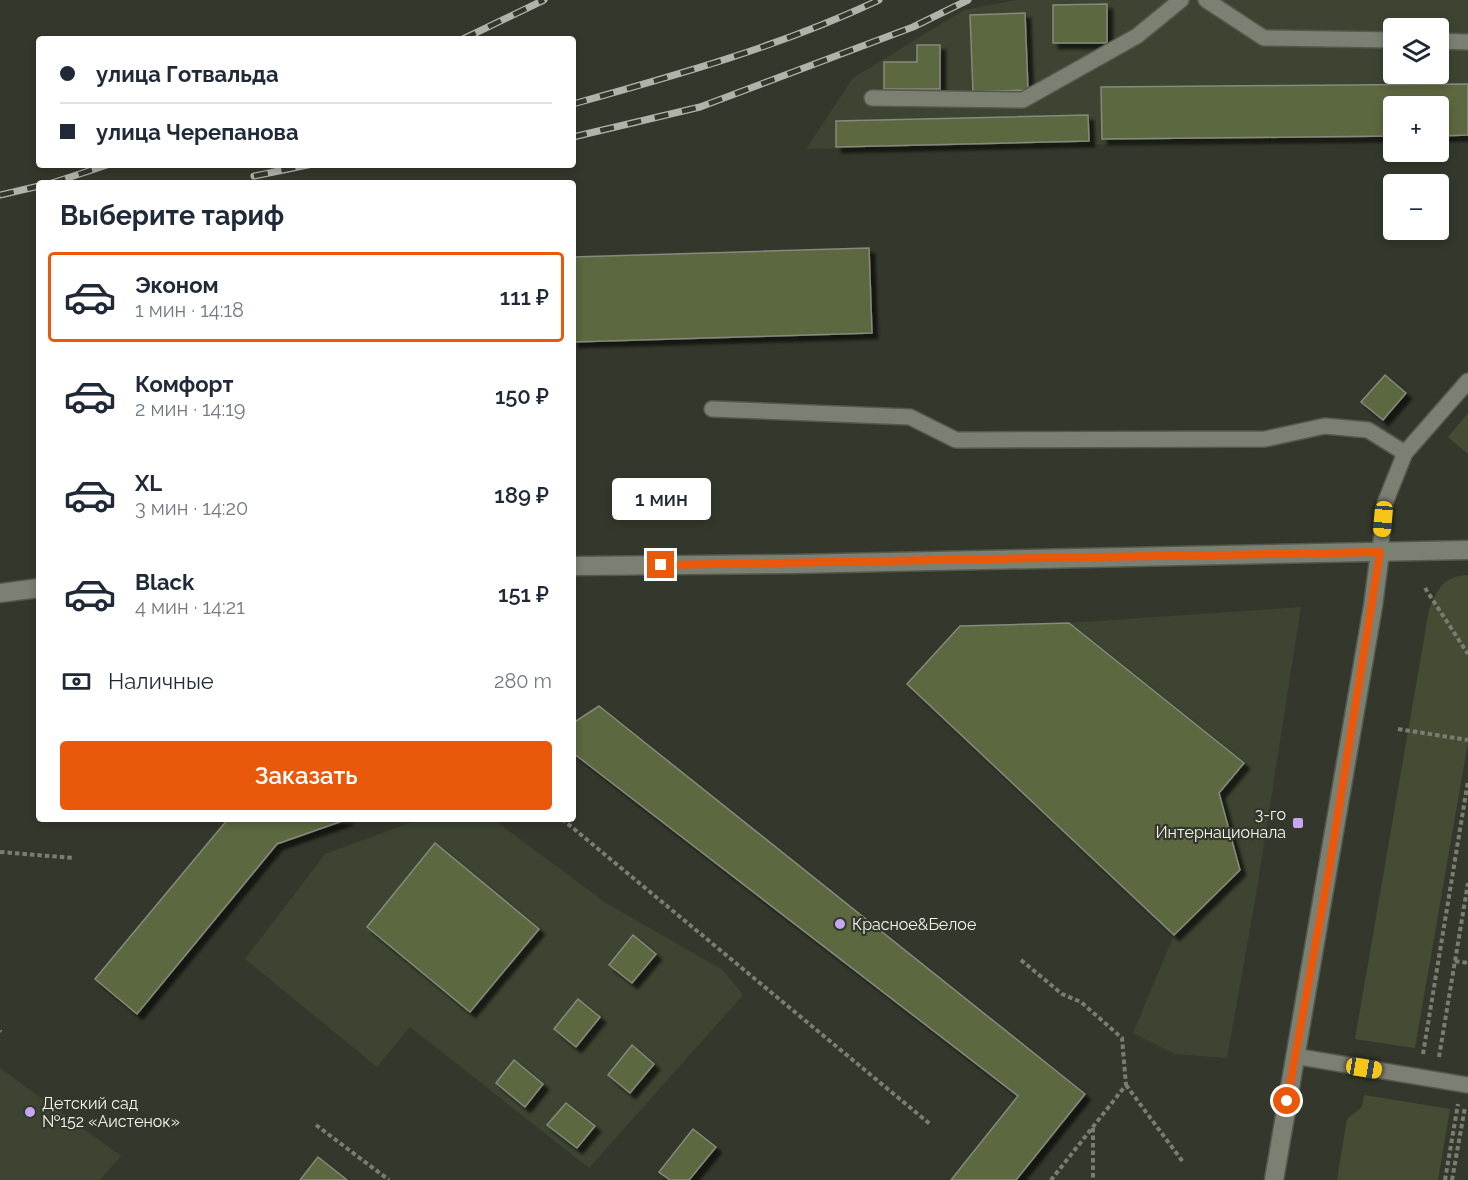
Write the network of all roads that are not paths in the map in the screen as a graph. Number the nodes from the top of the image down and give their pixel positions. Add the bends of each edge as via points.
1 (1181, 0) edge
2 (1206, 0) edge
3 (1383, 40) edge
4 (1449, 41) edge
5 (1468, 42) edge
6 (872, 98) dead end
7 (1468, 381) edge
8 (712, 409) dead end
9 (1405, 453) junction
10 (1468, 550) edge
11 (1380, 552) junction
12 (576, 566) edge
13 (36, 588) edge
14 (0, 593) edge
15 (1294, 1056) junction
16 (1466, 1091) edge
17 (1274, 1180) edge

1 - 6 lane via 1137,36 1023,100
2 - 3 lane via 1264,38
4 - 5 lane
7 - 9 lane
8 - 9 lane via 910,417 956,440 1265,439 1325,426 1368,430
9 - 11 lane via 1385,503
10 - 11 main road
11 - 12 main road
11 - 15 main road via 1329,870
13 - 14 main road
15 - 16 lane
15 - 17 main road

